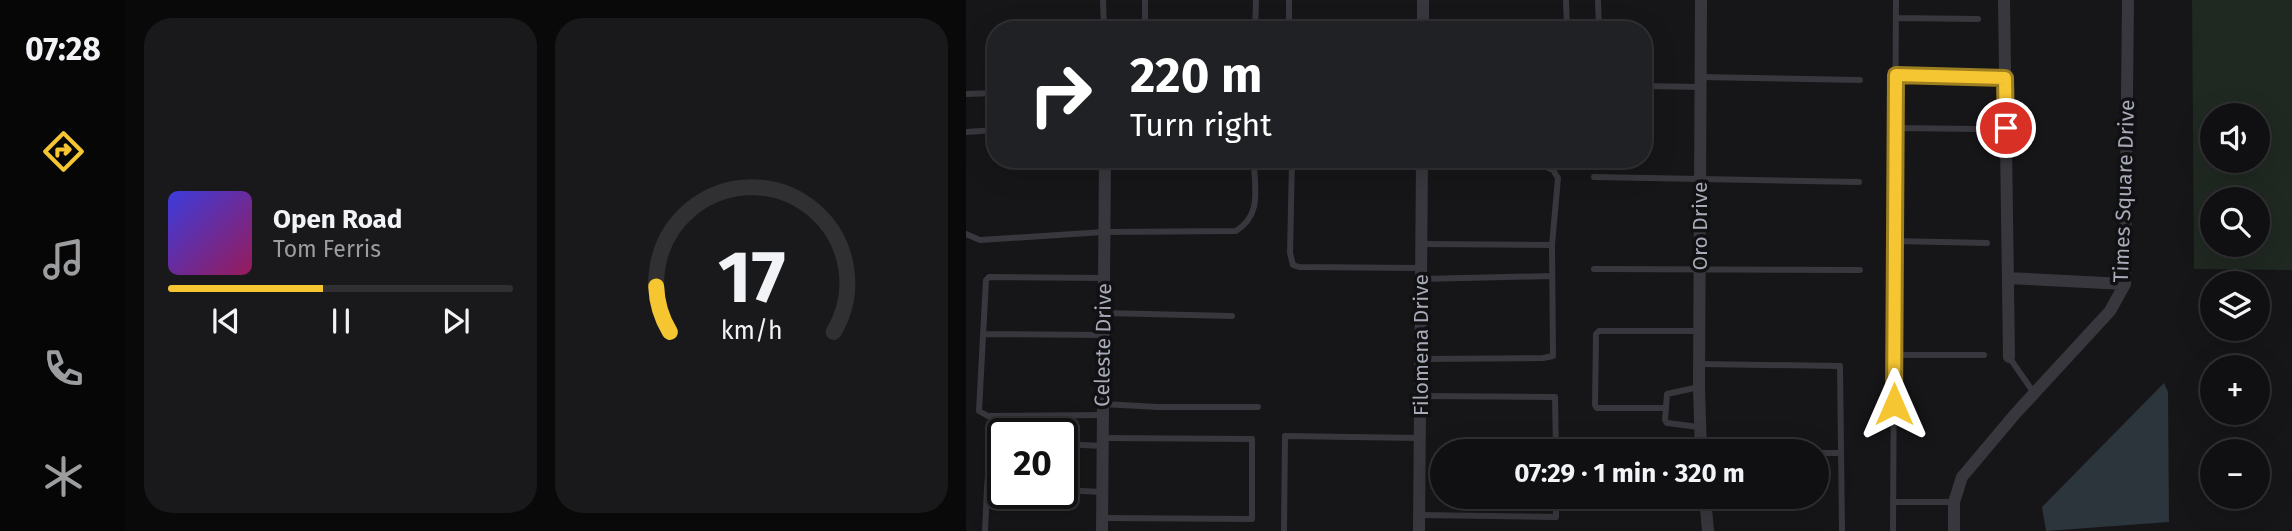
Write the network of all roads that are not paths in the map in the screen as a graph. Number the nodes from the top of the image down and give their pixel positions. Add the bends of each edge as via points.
1 (1103, 0) edge
2 (1145, 0) edge
3 (1255, 0) edge
4 (1289, 0) edge
5 (1423, 0) edge
6 (1566, 0) edge
7 (1598, 0) edge
8 (1701, 0) edge
9 (1896, 0) edge
10 (2004, 0) edge
11 (2128, 0) edge
12 (1896, 18) junction
13 (1978, 19) dead end
14 (1104, 21) edge
15 (1145, 21) edge
16 (1255, 21) edge
17 (1289, 21) edge
18 (1423, 21) edge
19 (1567, 21) edge
20 (1599, 21) edge
21 (1896, 75) junction
22 (2005, 78) junction
23 (1860, 80) dead end
24 (1701, 82) junction
25 (1652, 85) edge
26 (987, 93) edge
27 (966, 94) edge
28 (1896, 128) junction
29 (1977, 129) dead end
30 (987, 131) edge
31 (966, 132) edge
32 (1105, 168) edge
33 (1254, 168) edge
34 (1292, 168) edge
35 (1422, 168) edge
36 (1550, 168) edge
37 (1594, 177) dead end
38 (1700, 177) junction
39 (1858, 182) dead end
40 (1104, 232) junction
41 (966, 234) edge
42 (1895, 240) junction
43 (1987, 243) dead end
44 (1421, 244) junction
45 (1552, 245) junction
46 (1700, 268) junction
47 (1594, 269) dead end
48 (1860, 270) dead end
49 (1421, 274) junction
50 (1552, 276) junction
51 (1104, 278) junction
52 (2008, 278) junction
53 (2125, 284) junction
54 (1104, 313) junction
55 (1232, 316) dead end
56 (1699, 331) junction
57 (983, 334) junction
58 (1104, 335) junction
59 (1894, 355) junction
60 (1984, 355) dead end
61 (2009, 357) joint
62 (1420, 359) junction
63 (1699, 364) junction
64 (1699, 387) junction
65 (2034, 393) junction
66 (1420, 396) junction
67 (1258, 407) dead end
68 (1665, 408) junction
69 (1103, 410) junction
70 (1699, 427) junction
71 (1420, 438) junction
72 (1556, 439) edge
73 (1700, 439) edge
74 (1102, 442) junction
75 (1078, 443) edge
76 (1829, 453) edge
77 (1840, 453) junction
78 (1078, 491) edge
79 (1102, 492) junction
80 (987, 502) edge
81 (1893, 502) junction
82 (1954, 502) junction
83 (1556, 509) edge
84 (1706, 509) edge
85 (1419, 515) junction
86 (1102, 524) edge
87 (985, 531) edge
88 (1284, 531) edge
89 (1419, 531) edge
90 (1708, 531) edge
91 (1842, 531) edge
92 (1893, 531) edge
93 (1954, 531) edge

1 - 14 lane
2 - 15 lane
3 - 16 lane
4 - 17 lane
5 - 18 street
6 - 19 lane
7 - 20 lane
8 - 24 street, Oro Drive
9 - 12 lane
10 - 22 street
11 - 53 street, Times Square Drive
12 - 13 lane
12 - 21 lane
21 - 22 lane
21 - 28 lane
22 - 52 street
23 - 24 lane
24 - 25 lane
24 - 38 street, Oro Drive
26 - 27 lane
28 - 29 lane
28 - 42 lane
30 - 31 lane
32 - 40 street, Celeste Drive
33 - 40 lane via 1255,207 1248,223 1236,231
34 - 49 lane via 1293,265
35 - 44 street, Filomena Drive
36 - 45 lane via 1558,178
37 - 38 lane
38 - 39 lane
38 - 46 street, Oro Drive
40 - 41 lane via 980,240
40 - 51 street, Celeste Drive
42 - 43 lane
42 - 59 lane
44 - 45 lane
44 - 49 street, Filomena Drive
45 - 50 lane
46 - 47 lane
46 - 48 lane
46 - 56 street, Oro Drive
49 - 50 lane
49 - 62 street, Filomena Drive
50 - 62 lane via 1551,358
51 - 54 street, Celeste Drive
51 - 57 lane via 989,277
52 - 53 street
52 - 61 street
53 - 65 street, Times Square Drive via 2109,311
54 - 55 lane
54 - 58 street, Celeste Drive
56 - 63 street, Oro Drive
56 - 68 lane via 1596,334 1597,408
57 - 58 lane
57 - 69 lane via 982,414
58 - 69 street, Celeste Drive
59 - 60 lane
59 - 81 lane
61 - 65 lane
62 - 66 street, Filomena Drive
63 - 64 street, Oro Drive
63 - 77 lane via 1840,366
64 - 68 lane via 1667,394
64 - 70 street, Oro Drive
65 - 82 street, Times Square Drive via 1962,477
66 - 71 street, Filomena Drive
66 - 72 lane via 1555,397
67 - 69 lane
68 - 70 lane via 1667,423
69 - 74 street, Celeste Drive
70 - 73 street, Oro Drive
71 - 85 street, Filomena Drive
71 - 88 lane via 1285,436
74 - 75 lane
74 - 79 street, Celeste Drive
74 - 86 lane via 1252,439 1252,519
76 - 77 lane
77 - 91 lane
78 - 79 lane
79 - 86 street, Celeste Drive
80 - 87 lane
81 - 82 lane
81 - 92 lane
82 - 93 street, Times Square Drive
83 - 85 lane via 1556,517
84 - 90 street
85 - 89 street, Filomena Drive

